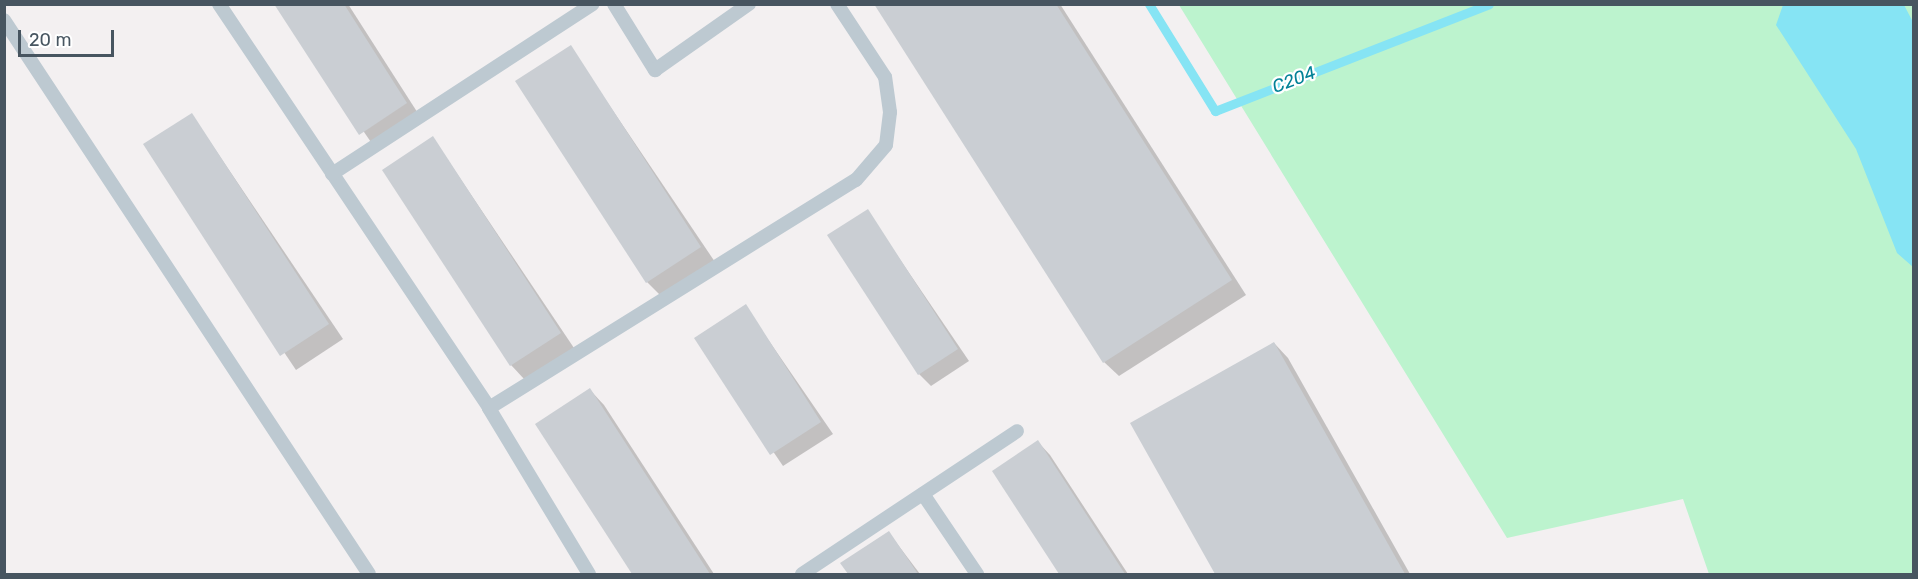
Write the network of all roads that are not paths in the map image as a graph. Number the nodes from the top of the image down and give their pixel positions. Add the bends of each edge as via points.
1 (219, 4) edge
2 (593, 4) edge
3 (614, 4) edge
4 (749, 4) edge
5 (837, 4) edge
6 (4, 20) edge
7 (332, 174) junction
8 (489, 408) junction
9 (1017, 431) dead end
10 (923, 494) junction
11 (369, 574) edge
12 (589, 574) edge
13 (802, 574) edge
14 (977, 574) edge

1 - 7 lane
2 - 7 lane
3 - 4 lane via 655,70
5 - 8 lane via 885,78 890,112 886,145 856,180
6 - 11 lane
7 - 8 lane
8 - 12 lane
9 - 10 lane
10 - 13 lane
10 - 14 lane

